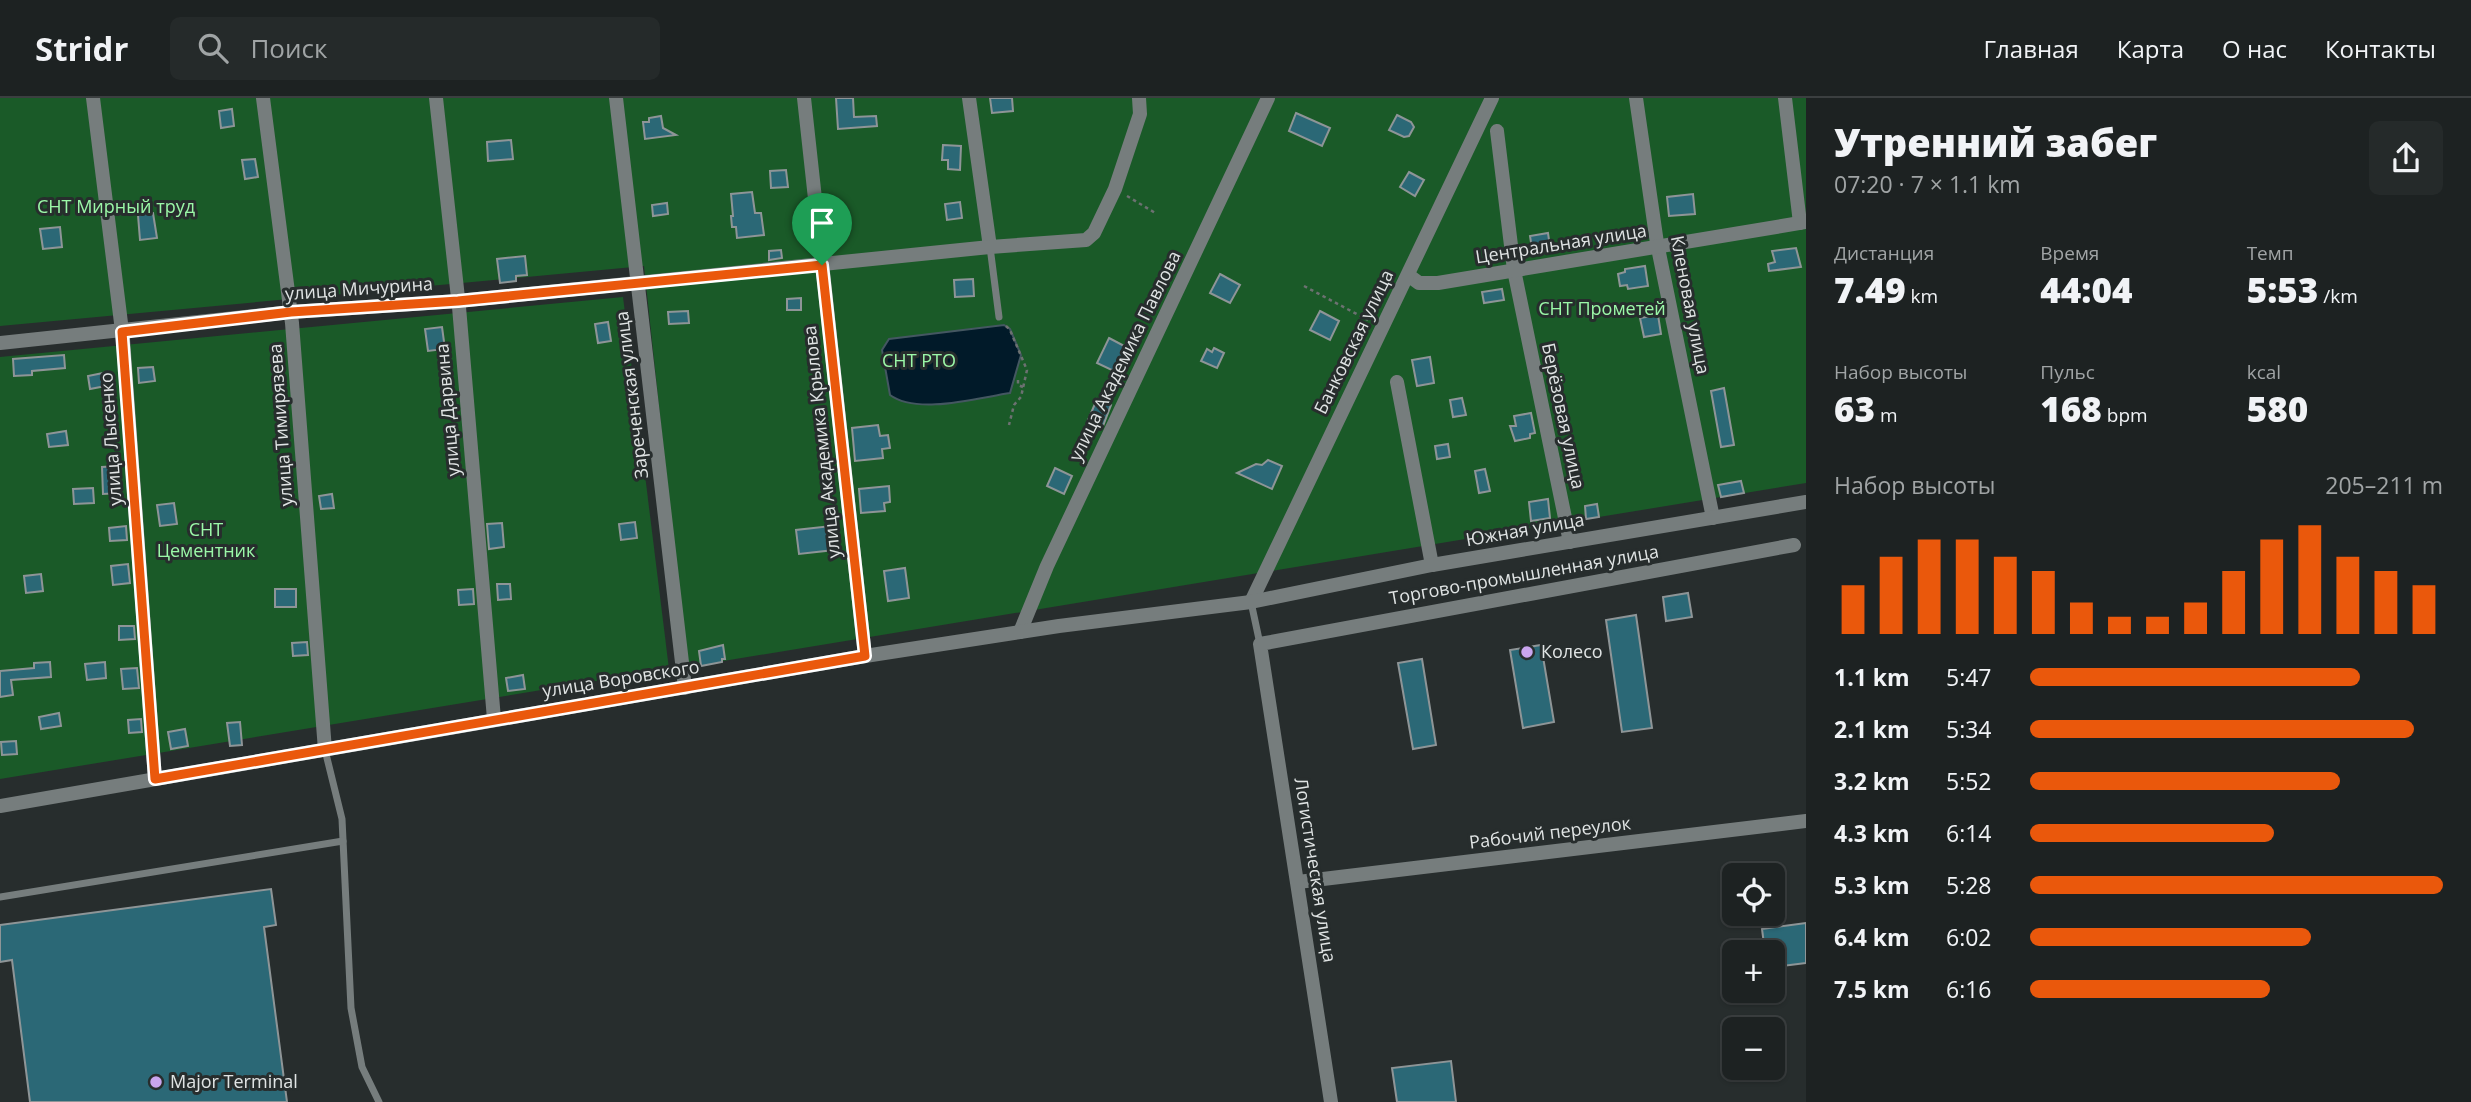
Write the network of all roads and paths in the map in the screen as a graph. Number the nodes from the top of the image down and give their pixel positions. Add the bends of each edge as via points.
1 (93, 98) edge
2 (263, 98) edge
3 (436, 98) edge
4 (616, 98) edge
5 (804, 98) edge
6 (969, 98) edge
7 (1139, 98) edge
8 (1268, 98) edge
9 (1492, 98) edge
10 (1636, 98) edge
11 (1785, 98) edge
12 (1497, 131) dead end
13 (1115, 188) junction
14 (1157, 214) dead end
15 (1803, 223) edge
16 (990, 247) junction
17 (1658, 248) junction
18 (822, 265) junction
19 (1514, 270) junction
20 (1408, 275) junction
21 (638, 283) junction
22 (1304, 286) dead end
23 (458, 301) junction
24 (291, 312) junction
25 (999, 317) dead end
26 (1368, 320) dead end
27 (1004, 325) dead end
28 (122, 332) junction
29 (0, 343) edge
30 (1018, 380) dead end
31 (1397, 382) dead end
32 (1023, 387) junction
33 (1009, 425) dead end
34 (1806, 502) edge
35 (1713, 518) junction
36 (1570, 542) junction
37 (1794, 545) dead end
38 (1432, 565) junction
39 (1251, 602) junction
40 (1020, 632) junction
41 (1260, 643) junction
42 (865, 656) junction
43 (685, 688) junction
44 (494, 719) junction
45 (325, 750) junction
46 (155, 779) junction
47 (0, 806) edge
48 (1806, 821) edge
49 (343, 841) junction
50 (1298, 883) junction
51 (0, 897) edge
52 (379, 1102) edge
53 (1331, 1102) edge

1 - 28 street, улица Лысенко
2 - 24 street, улица Тимирязева
3 - 23 street, улица Дарвина
4 - 21 street, Зареченская улица
5 - 18 street, улица Академика Крылова
6 - 16 street
7 - 13 street via 1140,114
8 - 40 street, улица Академика Павлова
9 - 20 street, Банковская улица
10 - 17 street, Кленовая улица
11 - 15 street
12 - 19 street, Берёзовая улица
13 - 14 path
13 - 16 street, улица Мичурина via 1094,233 1086,240
15 - 17 street, Центральная улица
16 - 18 street, улица Мичурина
16 - 25 lane
17 - 19 street, Центральная улица
17 - 35 street, Кленовая улица
18 - 21 street, улица Мичурина
18 - 42 street, улица Академика Крылова
19 - 20 street, Центральная улица via 1438,283 1419,283
19 - 36 street, Берёзовая улица
20 - 39 street, Банковская улица
21 - 23 street, улица Мичурина
21 - 43 street, Зареченская улица
22 - 26 path
23 - 24 street, улица Мичурина
23 - 44 street, улица Дарвина
24 - 28 street, улица Мичурина
24 - 45 street, улица Тимирязева
27 - 32 path via 1027,370
28 - 29 street, улица Мичурина
28 - 46 street, улица Лысенко
30 - 32 path
31 - 38 street
32 - 33 path
34 - 35 street, Южная улица
35 - 36 street, Южная улица
36 - 38 street, Южная улица
37 - 41 street, Торгово-промышленная улица
38 - 39 street, Южная улица
39 - 40 street, улица Воровского
39 - 41 lane
40 - 42 street, улица Воровского
41 - 50 street, Логистическая улица
42 - 43 street, улица Воровского
43 - 44 street, улица Воровского
44 - 45 street, улица Воровского
45 - 46 street, улица Воровского
45 - 49 lane
46 - 47 street, улица Воровского
48 - 50 street, Рабочий переулок
49 - 51 lane
49 - 52 lane via 351,1008 362,1067
50 - 53 street, Логистическая улица

